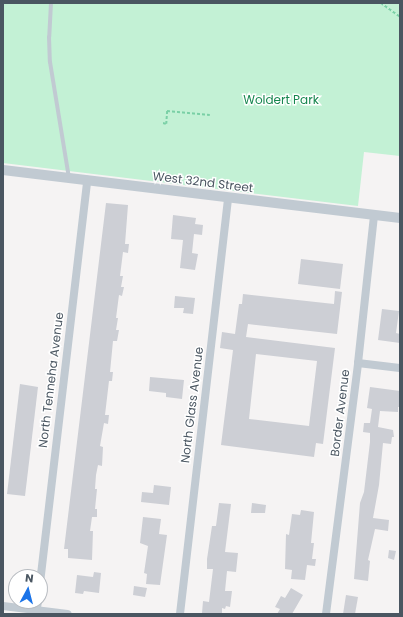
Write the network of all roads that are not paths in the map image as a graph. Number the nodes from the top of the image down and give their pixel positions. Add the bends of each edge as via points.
1 (50, 3) edge
2 (3, 170) edge
3 (69, 178) junction
4 (87, 180) junction
5 (228, 198) junction
6 (374, 215) junction
7 (400, 218) edge
8 (358, 363) junction
9 (400, 368) edge
10 (42, 569) edge
11 (3, 606) edge
12 (37, 612) edge
13 (68, 614) edge
14 (180, 614) edge
15 (326, 614) edge

1 - 3 lane via 50,62
2 - 3 street, West 32nd Street
3 - 4 street, West 32nd Street
4 - 5 street, West 32nd Street
4 - 10 street, North Tenneha Avenue
5 - 6 street, West 32nd Street
5 - 14 street, North Glass Avenue
6 - 7 street, West 32nd Street
6 - 8 street, Border Avenue
8 - 9 street
8 - 15 street, Border Avenue
11 - 12 street
12 - 13 street

